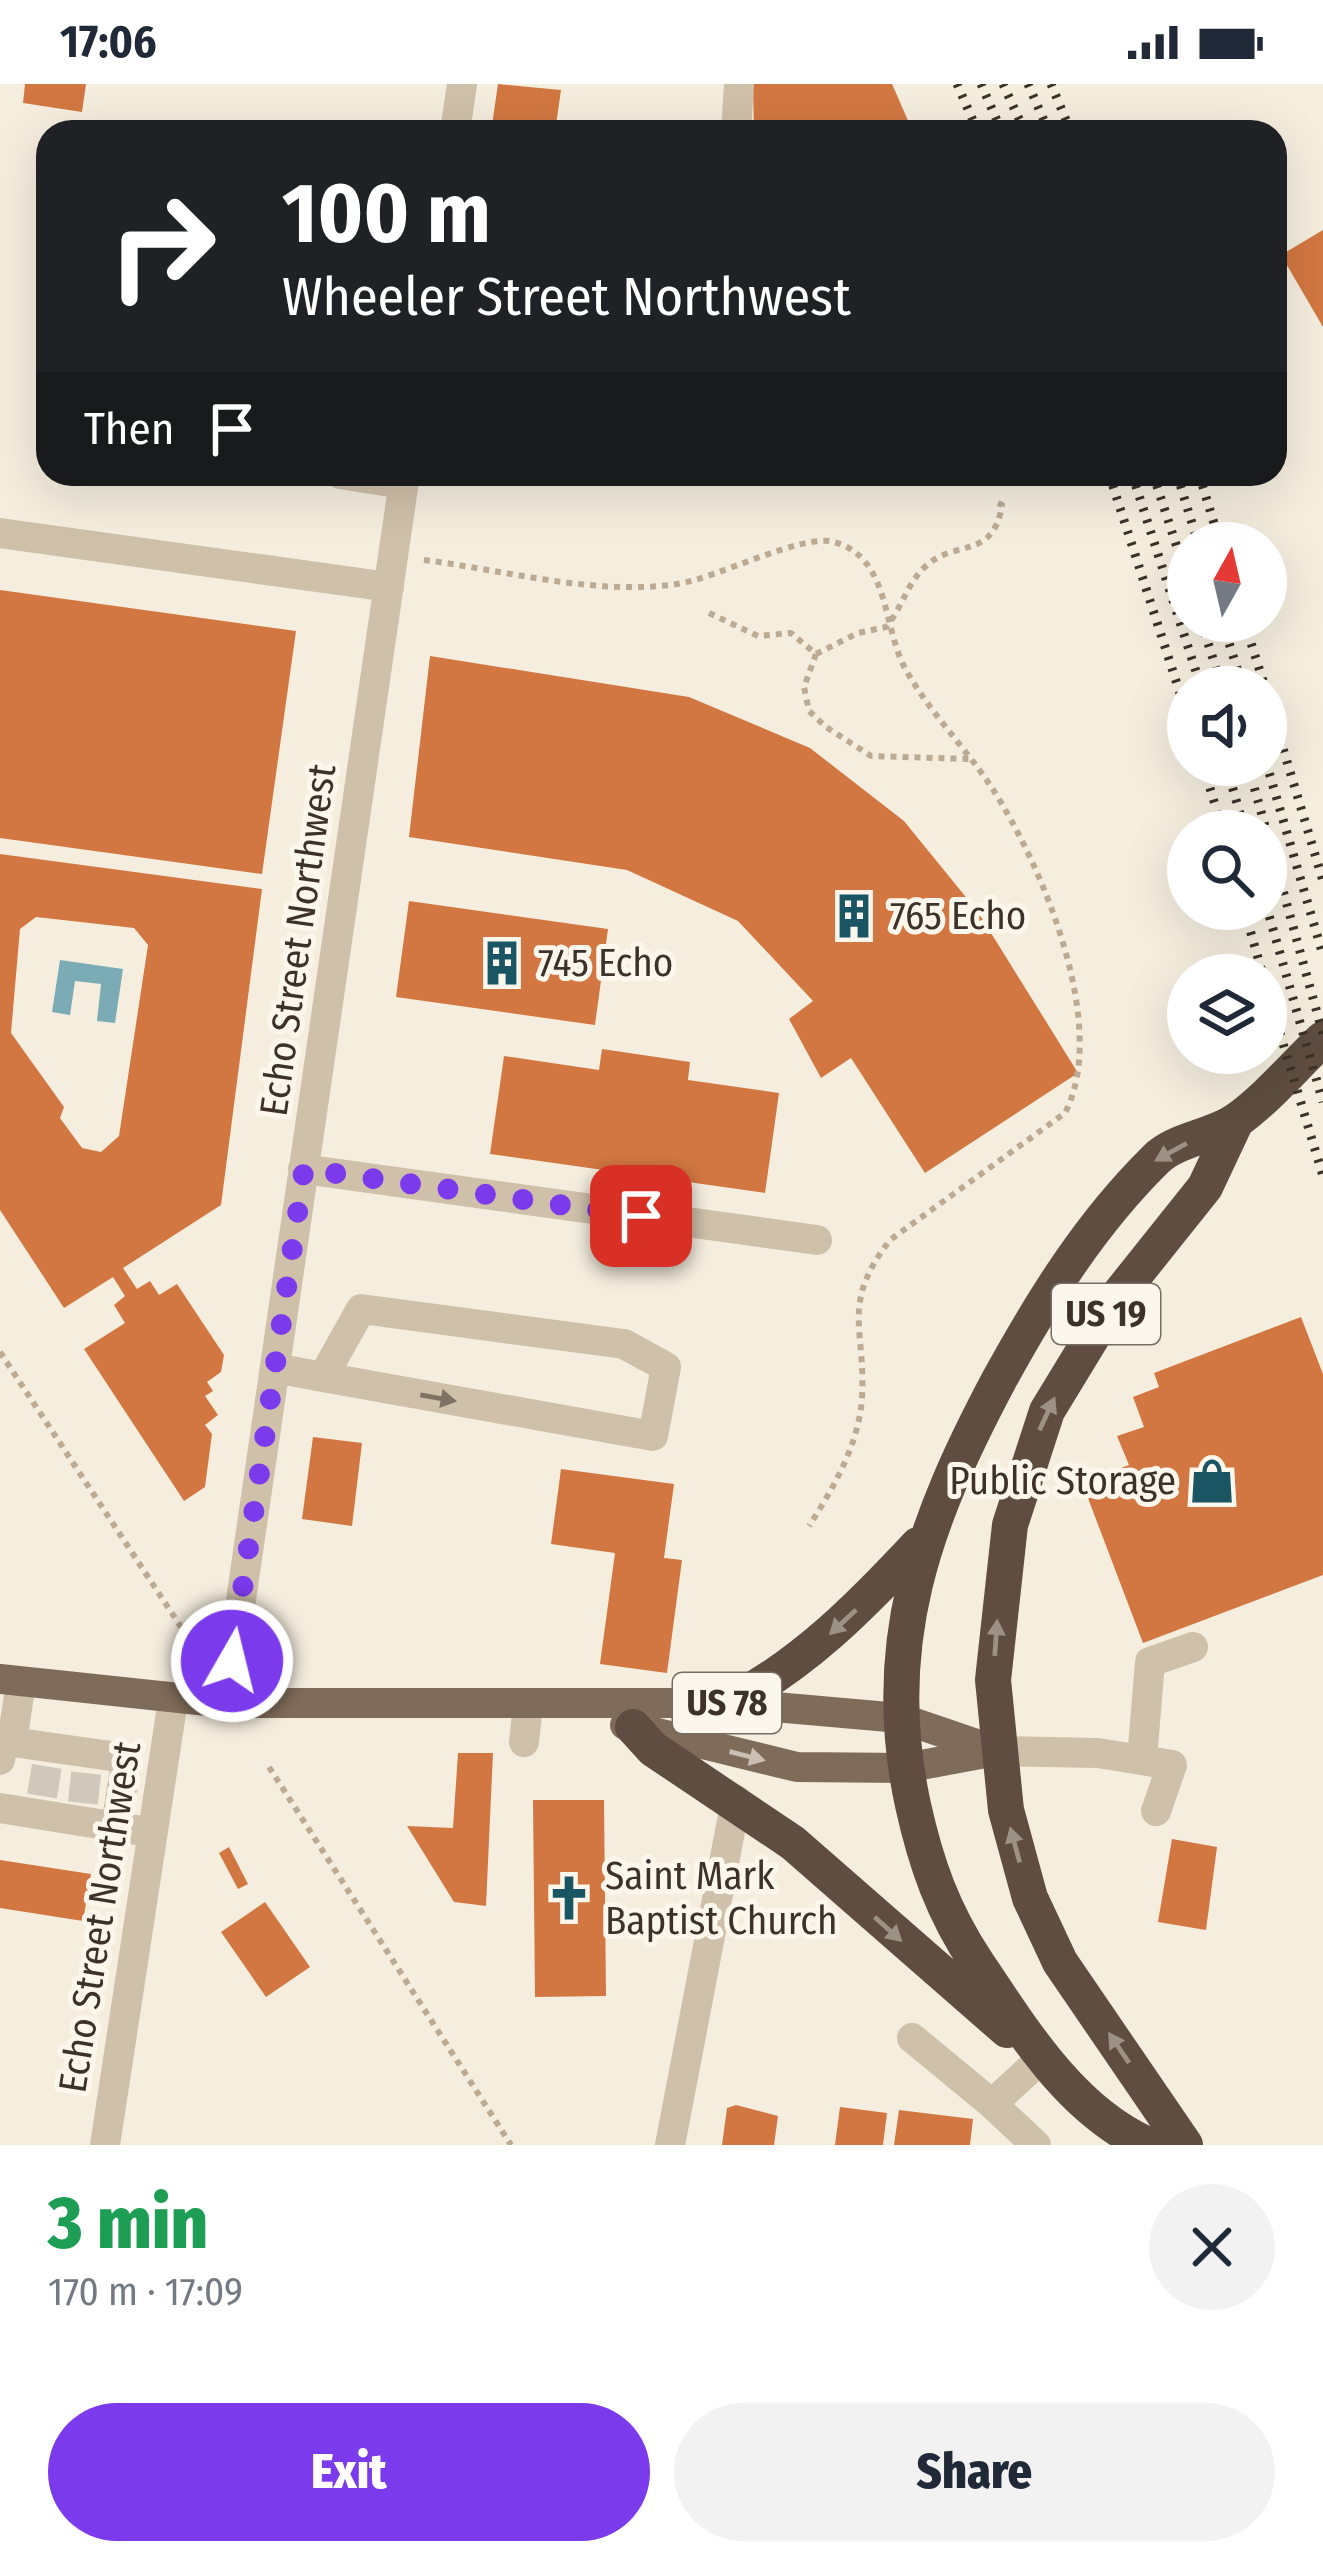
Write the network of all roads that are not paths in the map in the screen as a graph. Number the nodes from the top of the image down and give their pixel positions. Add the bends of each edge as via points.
1 (462, 84) edge
2 (739, 84) edge
3 (457, 120) edge
4 (737, 120) edge
5 (403, 486) edge
6 (0, 533) edge
7 (388, 587) junction
8 (1323, 1040) edge
9 (1236, 1121) junction
10 (304, 1169) junction
11 (817, 1240) dead end
12 (274, 1368) junction
13 (323, 1377) junction
14 (925, 1538) junction
15 (1193, 1647) dead end
16 (11, 1681) edge
17 (173, 1700) junction
18 (226, 1703) junction
19 (729, 1703) junction
20 (541, 1705) junction
21 (900, 1718) junction
22 (633, 1727) junction
23 (524, 1742) dead end
24 (6, 1751) edge
25 (997, 1751) junction
26 (1157, 1762) junction
27 (905, 1768) junction
28 (736, 1800) junction
29 (0, 1808) edge
30 (1156, 1811) dead end
31 (116, 1826) junction
32 (153, 1834) junction
33 (913, 2038) dead end
34 (1041, 2060) junction
35 (992, 2104) junction
36 (1131, 2142) edge
37 (105, 2145) edge
38 (670, 2145) edge
39 (1036, 2145) edge
40 (1185, 2145) edge

1 - 3 street
2 - 4 street
5 - 7 street, Echo Street Northwest
6 - 7 street
7 - 10 street, Echo Street Northwest
8 - 9 highway, US 19
9 -> 14 highway, US 19 via 1160,1154 1073,1253 983,1411
25 -> 9 highway, US 19 via 1000,1594 1024,1470 1072,1366 1205,1187
10 - 11 street
10 - 12 street, Echo Street Northwest
12 - 13 street
12 - 18 street, Echo Street Northwest
13 -> 13 street via 653,1436 666,1367 624,1344 362,1309
14 -> 19 highway via 837,1630
14 - 21 highway, US 19 via 904,1625
15 - 26 street via 1150,1662
16 - 17 main road, US 78
16 - 24 street
17 - 18 main road, US 78
17 - 32 street, Echo Street Northwest
18 - 20 main road, US 78
19 - 20 main road, US 78
19 - 21 main road, US 78
20 - 22 main road, US 78
20 - 23 street
21 - 25 main road, US 78
21 - 27 highway, US 19
22 -> 27 main road via 797,1767
22 - 28 highway, US 78 via 653,1749
24 - 31 street via 118,1756 125,1763
25 - 26 street
25 - 27 main road
40 -> 25 highway, US 19 via 1046,1935 1016,1852
26 - 30 street
27 - 34 highway, US 19 via 944,1915
28 -> 34 highway, US 78
28 - 38 street
29 - 31 street via 82,1812
31 - 32 street
32 - 37 street, Echo Street Northwest
33 - 35 street
34 - 35 street
34 - 36 highway, US 19
35 - 39 street

